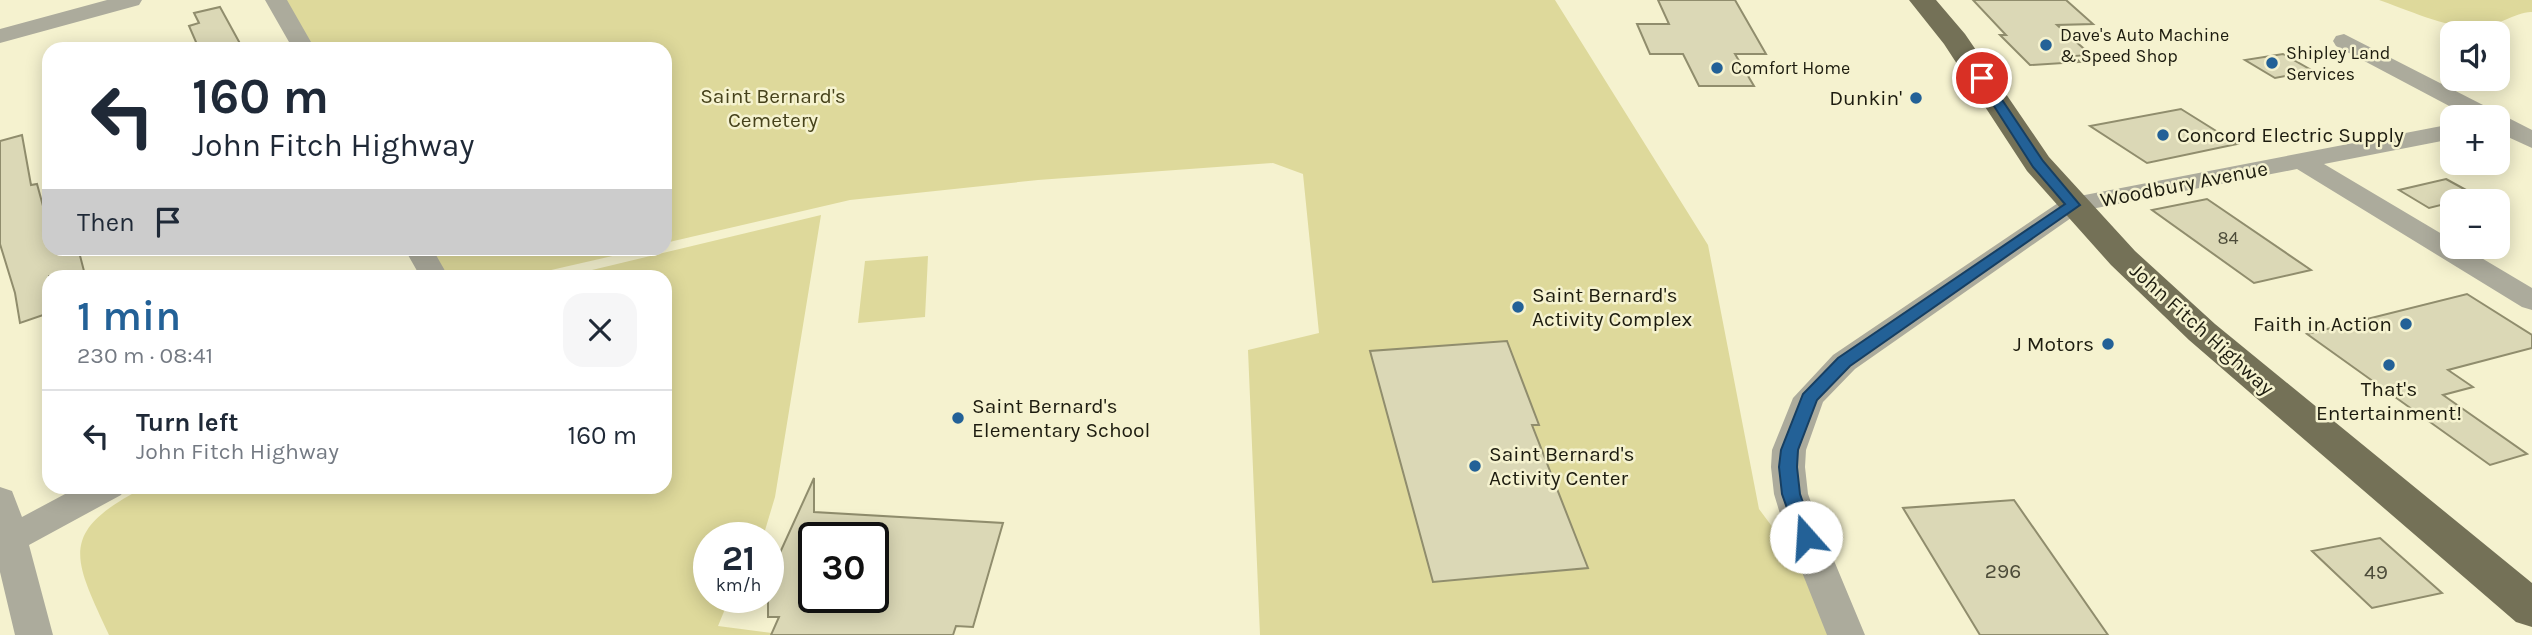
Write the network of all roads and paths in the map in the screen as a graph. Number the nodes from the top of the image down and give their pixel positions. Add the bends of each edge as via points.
1 (131, 0) edge
2 (276, 0) edge
3 (1922, 0) edge
4 (0, 36) edge
5 (2344, 41) dead end
6 (300, 42) edge
7 (2465, 105) edge
8 (2532, 116) edge
9 (2510, 120) edge
10 (2510, 129) edge
11 (2440, 133) edge
12 (2532, 140) edge
13 (2302, 161) junction
14 (2073, 205) junction
15 (2532, 301) edge
16 (94, 494) edge
17 (0, 500) edge
18 (6, 542) edge
19 (2532, 610) edge
20 (34, 635) edge
21 (1846, 635) edge

1 - 4 street
2 - 6 street
3 - 14 main road, John Fitch Highway via 1961,49 2038,164
5 - 7 street
8 - 9 street
10 - 12 street
11 - 13 street, Woodbury Avenue
13 - 14 street, Woodbury Avenue
13 - 15 street
14 - 19 main road, John Fitch Highway via 2202,332
14 - 21 street, Woodbury Avenue via 1844,362 1809,398 1790,450 1788,480
16 - 18 street
17 - 18 street
18 - 20 street

